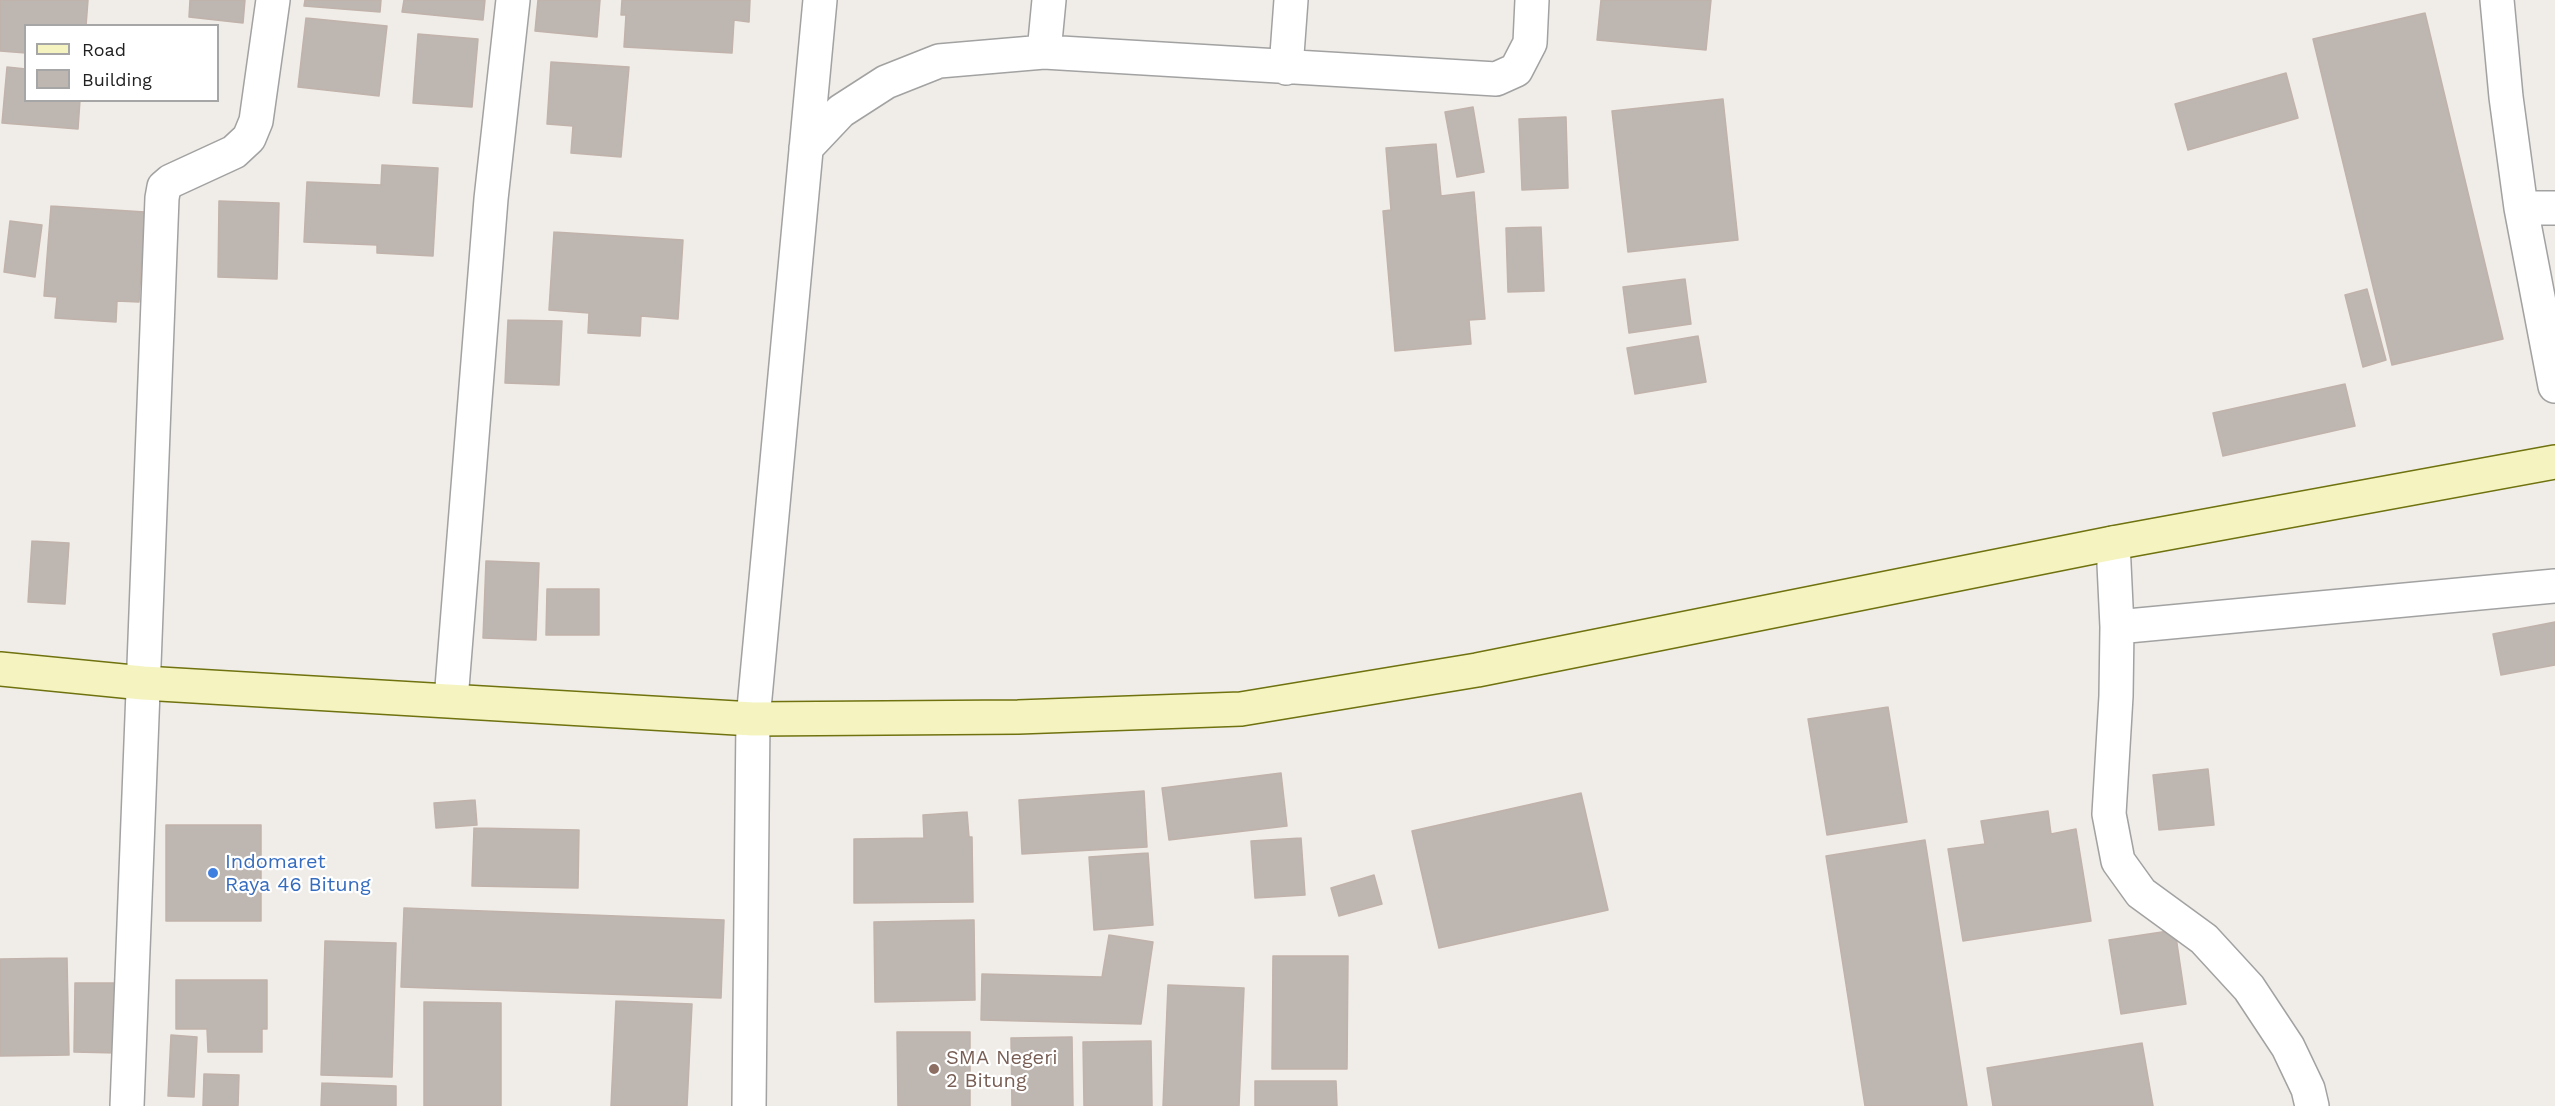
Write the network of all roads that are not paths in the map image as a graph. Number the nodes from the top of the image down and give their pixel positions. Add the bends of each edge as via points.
1 (273, 0) edge
2 (513, 0) edge
3 (820, 0) edge
4 (1049, 0) edge
5 (1291, 0) edge
6 (1532, 0) edge
7 (2497, 0) edge
8 (1044, 52) junction
9 (1286, 68) junction
10 (806, 147) junction
11 (2520, 208) junction
12 (2555, 208) edge
13 (2555, 386) edge
14 (2555, 462) edge
15 (2114, 543) junction
16 (2555, 586) edge
17 (2117, 627) junction
18 (0, 669) edge
19 (143, 683) junction
20 (452, 700) junction
21 (753, 719) junction
22 (128, 1106) edge
23 (749, 1106) edge
24 (2312, 1106) edge

1 - 19 street via 256,121 249,138 234,152 164,187
2 - 20 street via 491,199
3 - 10 street
4 - 8 street
5 - 9 street
6 - 9 street via 1530,43 1516,70 1496,79
7 - 11 street
8 - 9 street
8 - 10 street via 939,61 886,82 842,111
10 - 21 street
11 - 12 street
11 - 13 street
14 - 15 street
15 - 17 street
15 - 21 street via 1477,670 1241,709 1018,717
16 - 17 street
17 - 24 street via 2109,814 2118,861 2141,893 2204,939 2249,988 2288,1047
18 - 19 street
19 - 20 street
19 - 22 street
20 - 21 street
21 - 23 street

